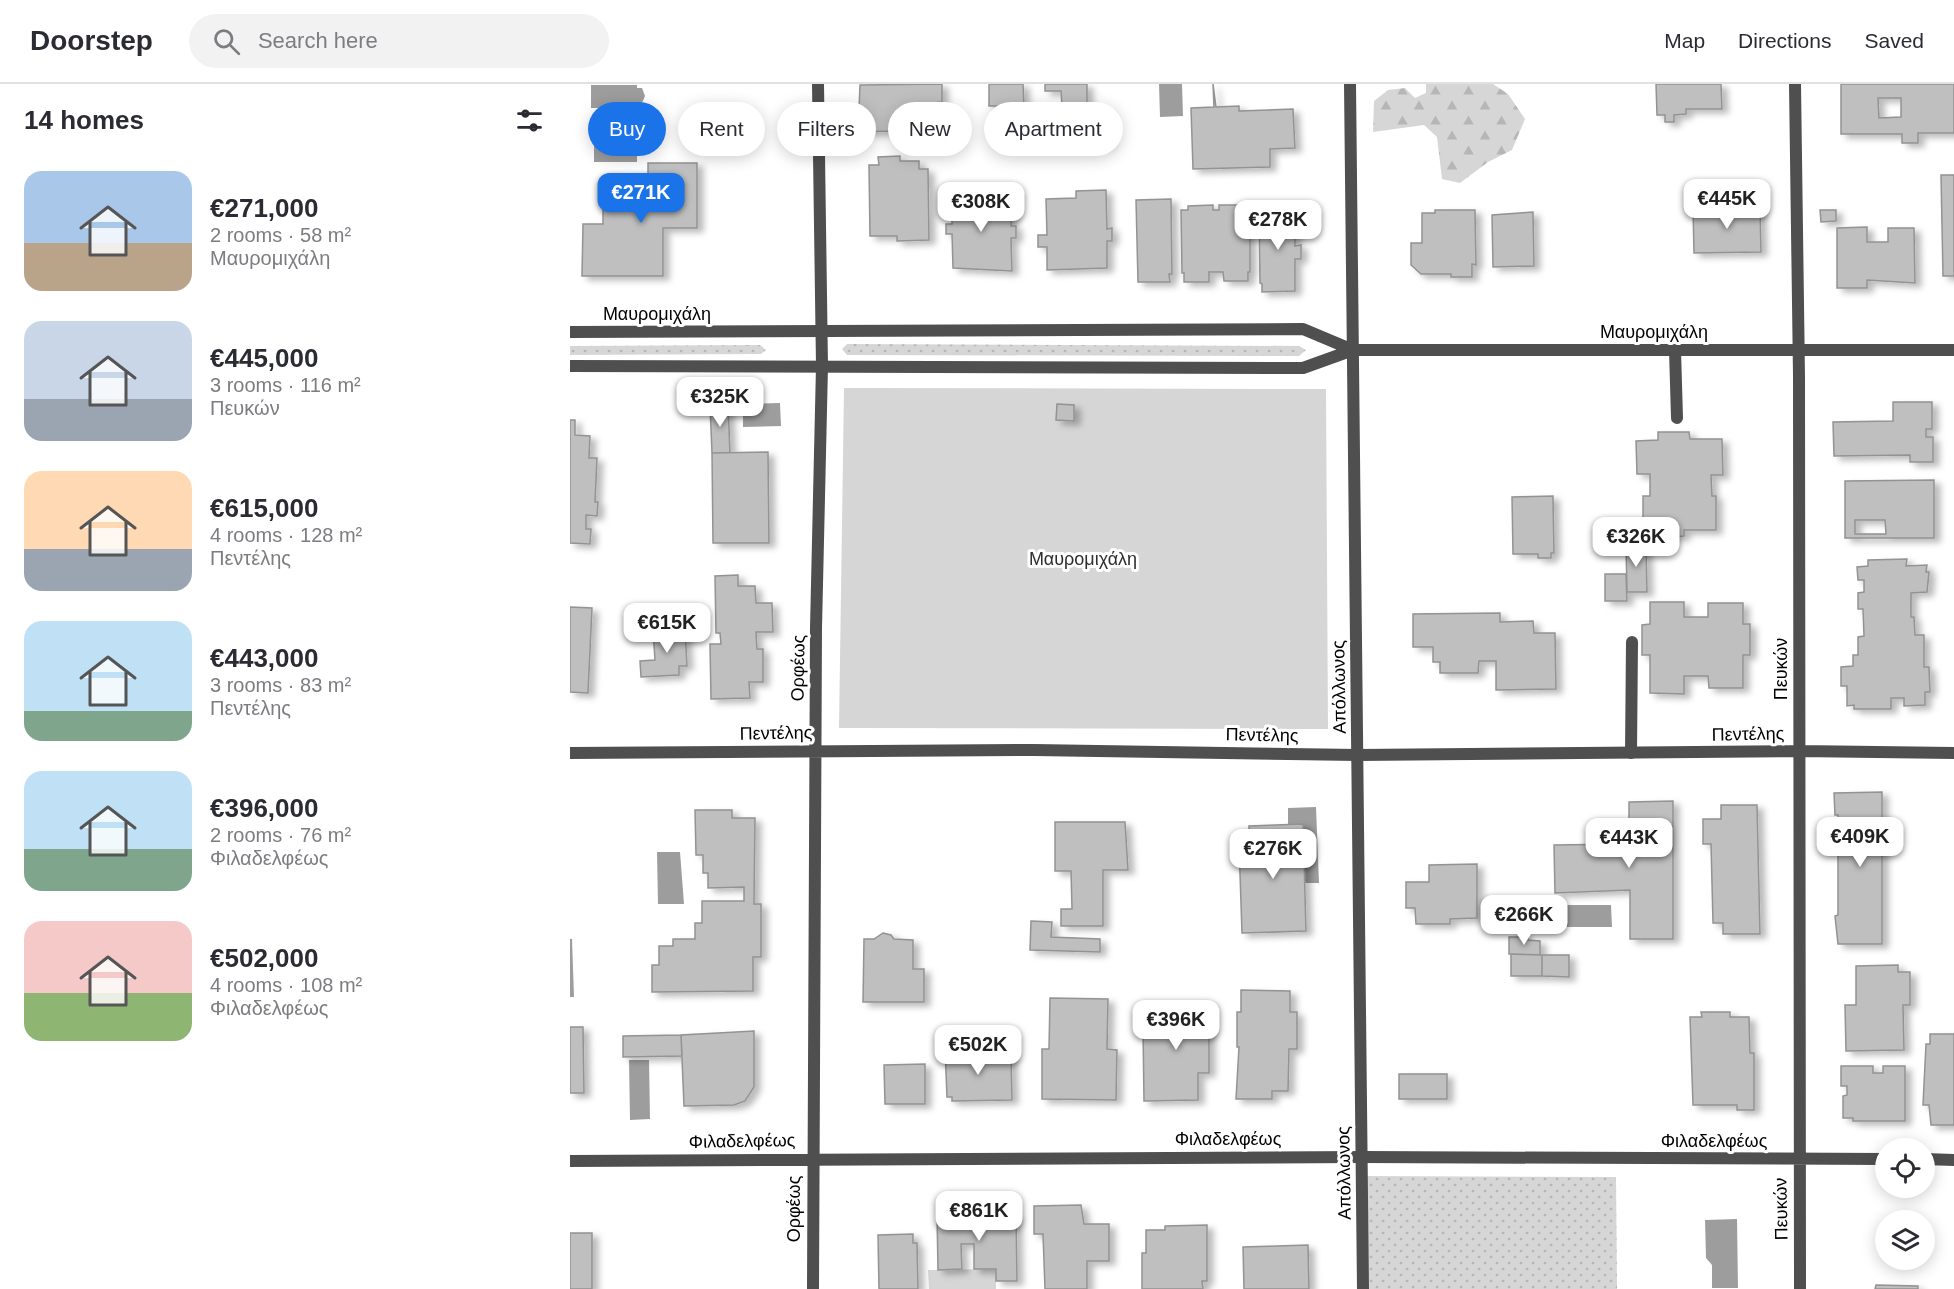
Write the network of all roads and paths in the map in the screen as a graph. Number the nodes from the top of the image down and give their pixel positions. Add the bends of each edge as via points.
1 (818, 84) edge
2 (1350, 84) edge
3 (1795, 84) edge
4 (822, 331) junction
5 (570, 332) edge
6 (1353, 350) junction
7 (1675, 350) junction
8 (1798, 350) junction
9 (1954, 350) edge
10 (570, 366) edge
11 (822, 366) junction
12 (1677, 418) dead end
13 (1632, 642) dead end
14 (815, 751) junction
15 (1799, 751) junction
16 (570, 753) edge
17 (1631, 753) junction
18 (1954, 753) edge
19 (1358, 755) junction
20 (1362, 1157) junction
21 (812, 1159) junction
22 (1798, 1159) junction
23 (1875, 1159) edge
24 (1935, 1160) edge
25 (1954, 1160) edge
26 (570, 1161) edge
27 (813, 1289) edge
28 (1364, 1289) edge
29 (1800, 1289) edge

1 - 4 street, Ορφέως
2 - 6 street, Απόλλωνος
3 - 8 street, Πευκών
4 - 5 street, Μαυρομιχάλη
4 - 6 street, Μαυρομιχάλη via 1303,329
4 - 11 street, Ορφέως
6 - 7 street, Μαυρομιχάλη
6 - 11 street, Μαυρομιχάλη via 1303,368
6 - 19 street, Απόλλωνος
7 - 8 street, Μαυρομιχάλη
7 - 12 street
8 - 9 street, Μαυρομιχάλη
8 - 15 street, Πευκών
10 - 11 street, Μαυρομιχάλη
11 - 14 street, Ορφέως
13 - 17 street
14 - 16 street, Πεντέλης
14 - 19 street, Πεντέλης
14 - 21 street, Ορφέως
15 - 17 street, Πεντέλης
15 - 18 street, Πεντέλης
15 - 22 street, Πευκών
17 - 19 street, Πεντέλης
19 - 20 street, Απόλλωνος
20 - 21 street, Φιλαδελφέως
20 - 22 street, Φιλαδελφέως
20 - 28 street, Απόλλωνος
21 - 26 street, Φιλαδελφέως
21 - 27 street, Ορφέως
22 - 23 street, Φιλαδελφέως
22 - 29 street, Πευκών
24 - 25 street

